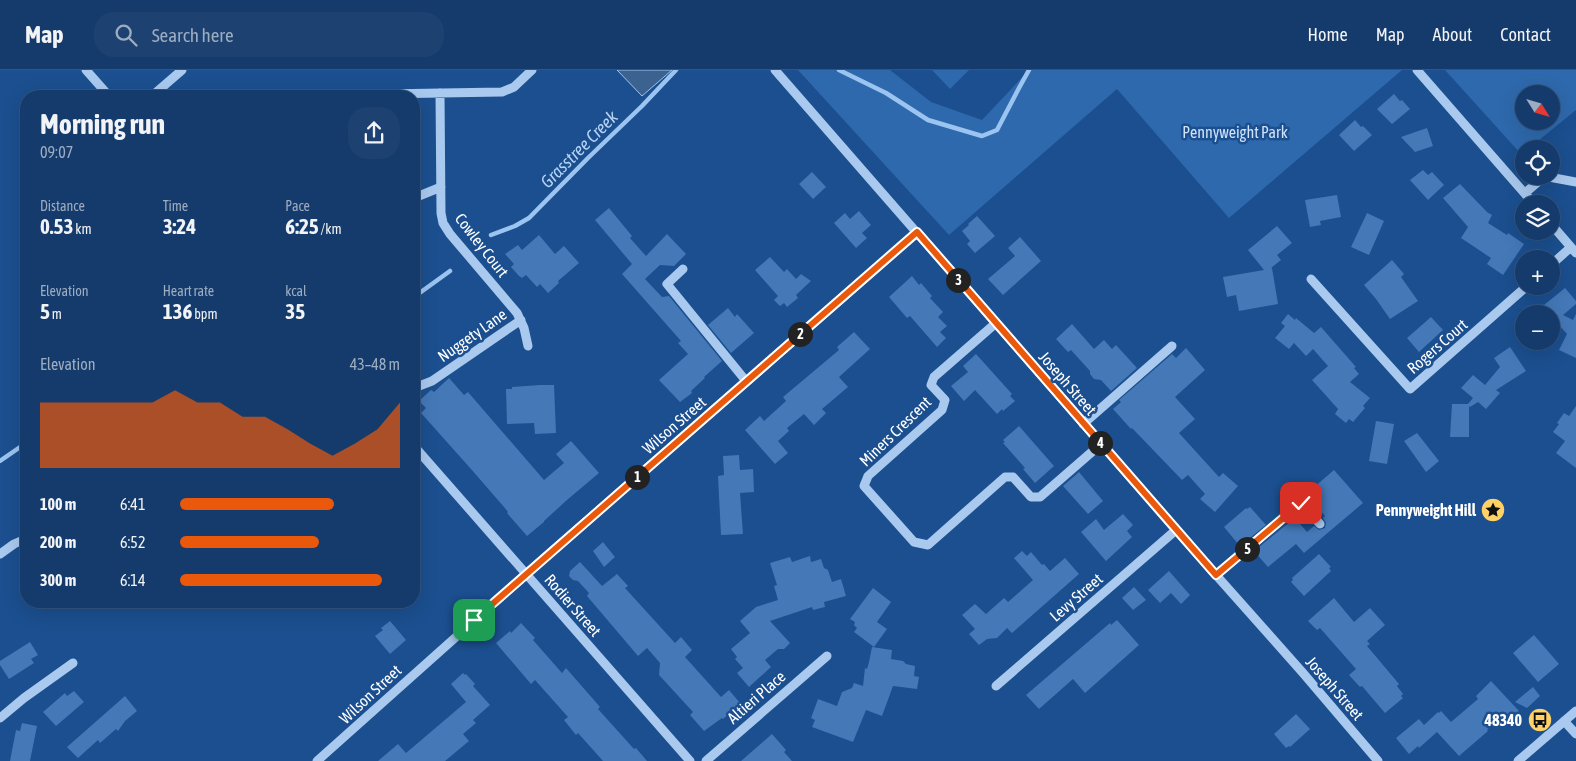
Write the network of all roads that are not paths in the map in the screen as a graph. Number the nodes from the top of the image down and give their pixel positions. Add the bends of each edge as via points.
1 (86, 70) edge
2 (182, 70) edge
3 (532, 70) edge
4 (775, 70) edge
5 (1417, 70) edge
6 (104, 90) edge
7 (159, 90) edge
8 (420, 93) edge
9 (440, 93) junction
10 (1576, 182) edge
11 (441, 187) junction
12 (1524, 193) joint
13 (420, 196) edge
14 (917, 232) junction
15 (1560, 235) edge
16 (1573, 250) edge
17 (1560, 259) edge
18 (683, 269) dead end
19 (1311, 279) dead end
20 (1517, 295) edge
21 (521, 320) junction
22 (996, 323) junction
23 (528, 346) dead end
24 (1172, 346) dead end
25 (746, 381) junction
26 (420, 386) edge
27 (1083, 424) junction
28 (1101, 444) junction
29 (420, 453) edge
30 (1320, 524) dead end
31 (1176, 530) junction
32 (20, 541) edge
33 (0, 554) edge
34 (526, 575) junction
35 (1216, 575) junction
36 (826, 656) dead end
37 (73, 663) dead end
38 (996, 686) dead end
39 (1576, 711) edge
40 (0, 718) edge
41 (1564, 721) junction
42 (1576, 734) edge
43 (317, 761) edge
44 (690, 761) edge
45 (706, 761) edge
46 (1378, 761) edge
47 (1518, 761) edge

1 - 6 street
2 - 7 street
3 - 9 street via 517,85 505,91
4 - 14 street, Joseph Street
5 - 12 street
8 - 9 street
9 - 11 street, Cowley Court
10 - 12 street via 1549,177
11 - 13 street
11 - 21 street, Cowley Court via 445,226
14 - 22 street, Joseph Street
14 - 25 street, Wilson Street
15 - 16 street
16 - 17 street
18 - 25 street via 667,284
19 - 20 street, Rogers Court via 1410,389
21 - 23 street, Cowley Court
21 - 26 street, Nuggety Lane via 432,381
22 - 27 street, Joseph Street
22 - 28 street, Miners Crescent via 934,377 931,385 945,400 942,410 868,476 864,486 914,542 928,545 1005,477 1013,477 1031,497 1040,497
24 - 27 street
25 - 34 street, Wilson Street
27 - 28 street, Joseph Street
28 - 31 street, Joseph Street
29 - 34 street, Rodier Street
30 - 35 street via 1301,503
31 - 35 street, Joseph Street
31 - 38 street, Levy Street
32 - 33 street
34 - 43 street, Wilson Street
34 - 44 street, Rodier Street
35 - 46 street, Joseph Street
36 - 45 street, Altieri Place
37 - 40 street
39 - 41 street
41 - 42 street
41 - 47 street

